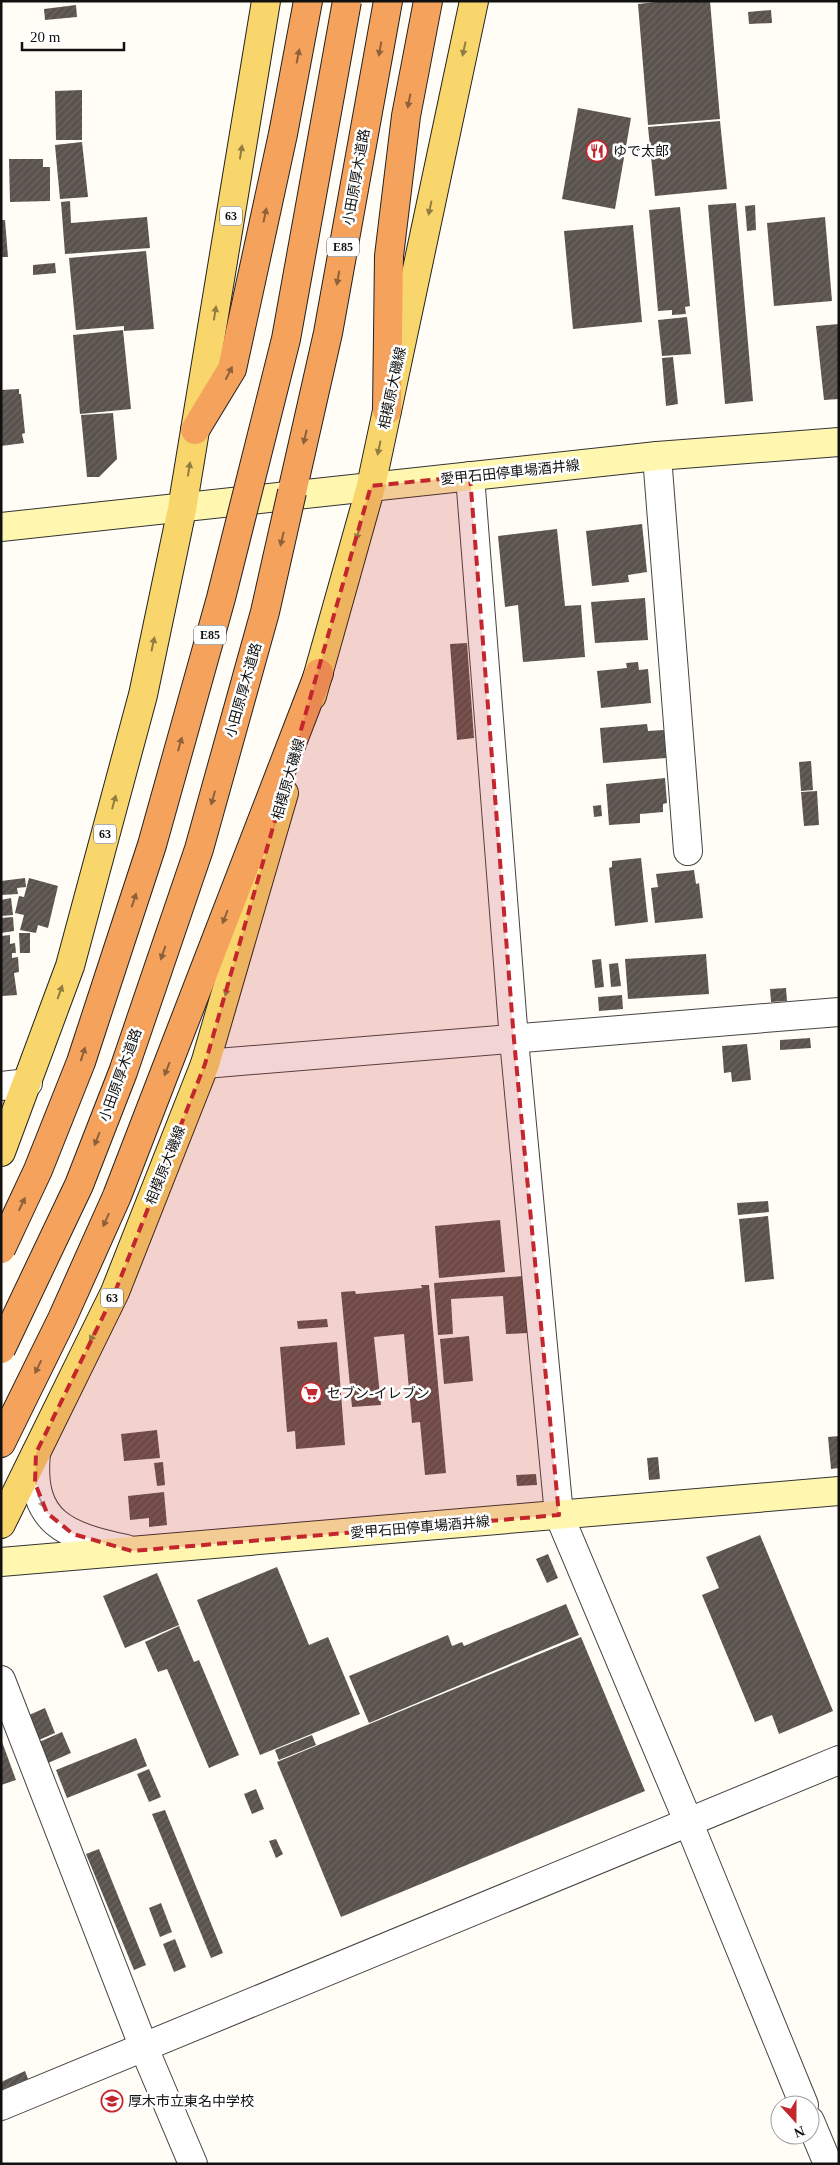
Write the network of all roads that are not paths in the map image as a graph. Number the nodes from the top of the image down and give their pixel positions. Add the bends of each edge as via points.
1 (266, 1) edge
2 (308, 1) edge
3 (346, 1) edge
4 (388, 1) edge
5 (428, 1) edge
6 (474, 1) edge
7 (387, 410) junction
8 (195, 430) junction
9 (839, 442) edge
10 (657, 456) junction
11 (470, 476) junction
12 (371, 486) junction
13 (182, 508) junction
14 (1, 527) edge
15 (319, 673) junction
16 (688, 851) dead end
17 (839, 1012) edge
18 (514, 1040) junction
19 (205, 1064) junction
20 (14, 1084) edge
21 (1, 1152) edge
22 (1, 1249) edge
23 (1, 1349) edge
24 (1, 1443) edge
25 (36, 1453) junction
26 (839, 1491) edge
27 (559, 1515) junction
28 (1, 1524) edge
29 (132, 1551) junction
30 (1, 1562) edge
31 (1, 1680) edge
32 (839, 1760) edge
33 (688, 1821) junction
34 (144, 2048) junction
35 (800, 2095) edge
36 (1, 2106) edge
37 (820, 2145) edge
38 (193, 2164) edge
39 (828, 2164) edge

8 -> 1 main road, 63
8 -> 2 highway via 232,369
22 -> 3 highway, E85, bridge via 38,1170 81,1062 152,845 216,617 286,338
4 -> 23 highway, 小田原厚木道路 / E85, bridge via 328,333 265,612 199,848 123,1072 82,1177
5 -> 7 highway via 406,116 389,256
6 -> 7 main road, 相模原大磯線 / 63
7 -> 12 main road, 相模原大磯線 / 63
13 -> 8 main road, 63
9 - 10 main road, 愛甲石田停車場酒井線
10 - 11 main road, 愛甲石田停車場酒井線
10 - 16 street via 660,648 674,819
11 - 12 main road, 愛甲石田停車場酒井線
11 - 18 street
12 - 13 main road, 愛甲石田停車場酒井線
12 -> 15 main road, 相模原大磯線 / 63
13 - 14 main road, 愛甲石田停車場酒井線
20 -> 13 main road, 63 via 70,966 143,695
15 -> 19 main road, 相模原大磯線 / 63
15 -> 24 highway via 117,1196
17 - 18 street
18 - 19 street
18 - 27 street
19 -> 25 main road, 相模原大磯線 / 63 via 115,1292
20 - 21 main road, 63
25 - 28 main road, 相模原大磯線 / 63
25 -> 29 street via 35,1483 47,1513 73,1534
26 - 27 main road, 愛甲石田停車場酒井線
27 - 29 main road, 愛甲石田停車場酒井線
27 - 33 street
29 - 30 main road, 愛甲石田停車場酒井線
31 - 34 street
32 - 33 street
33 - 34 street
33 - 35 street
34 - 36 street
34 - 38 street
37 - 39 street

